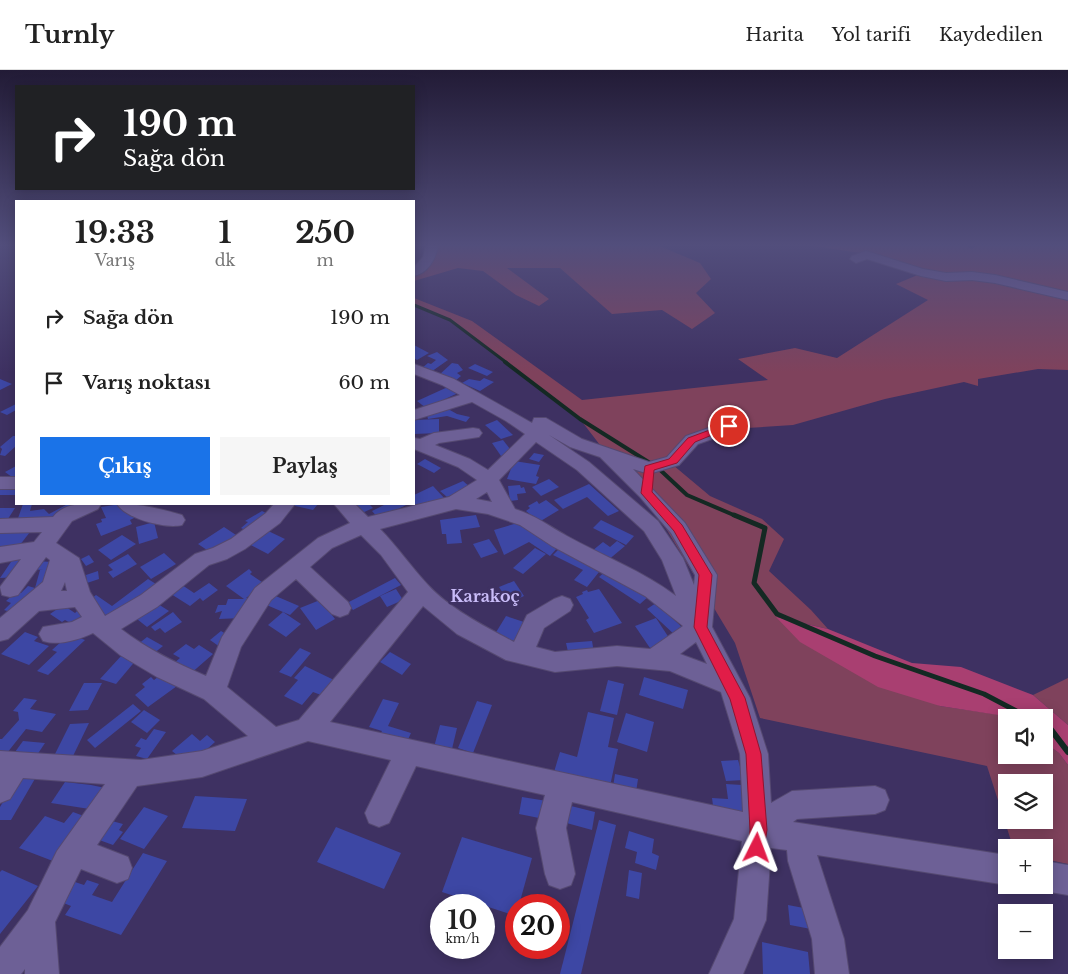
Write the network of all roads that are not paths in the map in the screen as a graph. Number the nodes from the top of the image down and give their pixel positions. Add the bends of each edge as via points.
1 (1030, 287) edge
2 (1068, 296) edge
3 (415, 369) edge
4 (473, 396) junction
5 (502, 412) junction
6 (415, 415) edge
7 (729, 426) dead end
8 (473, 433) dead end
9 (535, 433) junction
10 (418, 444) edge
11 (606, 453) junction
12 (649, 468) junction
13 (489, 479) junction
14 (0, 483) edge
15 (15, 483) edge
16 (647, 493) junction
17 (456, 502) junction
18 (89, 505) edge
19 (128, 505) edge
20 (284, 505) edge
21 (345, 505) edge
22 (508, 514) junction
23 (175, 520) dead end
24 (59, 524) junction
25 (364, 525) junction
26 (0, 526) edge
27 (52, 551) junction
28 (0, 555) edge
29 (296, 567) junction
30 (10, 589) dead end
31 (421, 592) junction
32 (81, 598) junction
33 (34, 603) junction
34 (562, 605) dead end
35 (340, 608) dead end
36 (100, 625) junction
37 (700, 627) junction
38 (0, 632) edge
39 (51, 634) dead end
40 (521, 654) junction
41 (654, 659) junction
42 (731, 685) junction
43 (213, 691) junction
44 (308, 729) junction
45 (272, 740) junction
46 (409, 752) junction
47 (8, 765) edge
48 (130, 772) junction
49 (561, 786) junction
50 (0, 789) edge
51 (875, 800) dead end
52 (379, 813) dead end
53 (758, 830) junction
54 (800, 838) junction
55 (75, 852) junction
56 (117, 868) dead end
57 (998, 869) edge
58 (560, 874) dead end
59 (1053, 878) edge
60 (1068, 880) edge
61 (40, 921) junction
62 (1, 974) edge
63 (42, 974) edge
64 (726, 974) edge
65 (832, 974) edge

1 - 2 street
3 - 4 street
4 - 5 street
4 - 6 street
5 - 9 street
5 - 11 street via 524,414 576,443
7 - 12 street via 692,440 673,461
8 - 10 street via 434,438
9 - 13 street
9 - 37 street via 583,466 651,526 672,558
10 - 13 street via 464,463
11 - 12 street
11 - 16 street
12 - 16 street
13 - 17 street
13 - 22 street
14 - 15 street
16 - 37 street via 678,528 706,575
17 - 22 street
17 - 25 street
18 - 24 street via 64,516
19 - 23 street via 140,513
20 - 36 street via 273,518 238,544 202,559 149,601
21 - 25 street
22 - 37 street via 527,520 559,541 653,590
24 - 26 street
24 - 27 street
25 - 29 street via 325,543
25 - 31 street
27 - 28 street
27 - 30 street
27 - 32 street via 71,564
27 - 33 street via 53,586
29 - 35 street
29 - 43 street via 263,594 230,644
31 - 40 street via 465,627 506,650
31 - 44 street
32 - 33 street
32 - 36 street
33 - 38 street
34 - 40 street via 535,622
36 - 39 street
36 - 43 street via 135,652
37 - 41 street
37 - 42 street
40 - 41 street via 555,662 617,656
41 - 42 street via 672,661
42 - 53 street via 754,754
43 - 45 street
44 - 45 street
44 - 46 street
45 - 48 street via 202,764
46 - 49 street
46 - 52 street
47 - 48 street
47 - 50 street
48 - 55 street
49 - 53 street
49 - 58 street via 551,828
51 - 53 street via 792,805
53 - 54 street
53 - 64 street via 750,920
54 - 57 street
54 - 65 street via 803,861 828,938
55 - 56 street
55 - 61 street
59 - 60 street
61 - 62 street
61 - 63 street

